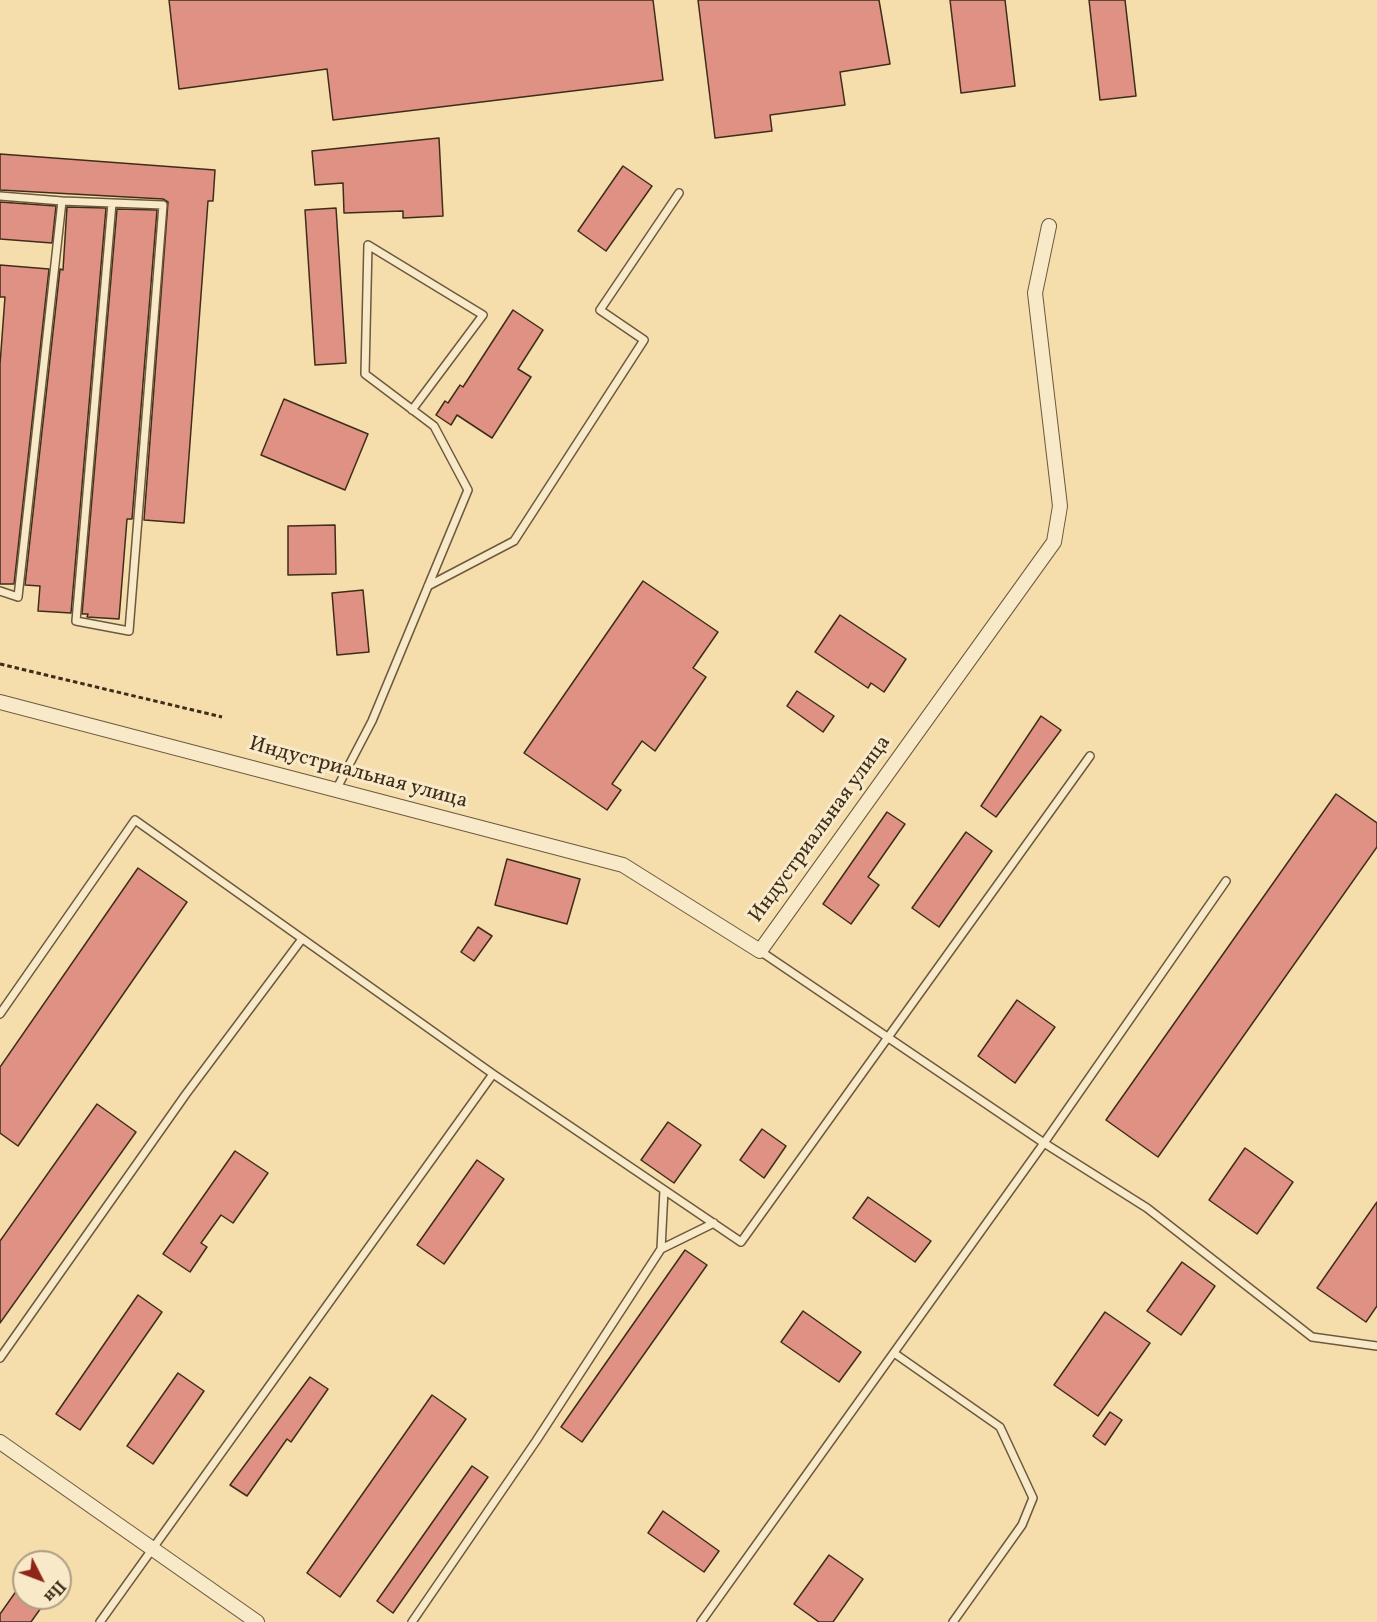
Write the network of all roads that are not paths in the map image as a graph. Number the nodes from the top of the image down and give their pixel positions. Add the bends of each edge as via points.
1 (679, 193) dead end
2 (0, 196) edge
3 (62, 201) junction
4 (112, 203) junction
5 (1049, 226) dead end
6 (412, 410) junction
7 (428, 586) junction
8 (0, 591) edge
9 (0, 702) edge
10 (1090, 756) dead end
11 (336, 790) junction
12 (1226, 881) dead end
13 (302, 939) junction
14 (760, 951) junction
15 (0, 1014) edge
16 (888, 1036) junction
17 (493, 1074) junction
18 (1044, 1143) junction
19 (664, 1190) junction
20 (714, 1223) junction
21 (661, 1249) junction
22 (1377, 1346) edge
23 (894, 1353) junction
24 (0, 1358) edge
25 (0, 1442) edge
26 (151, 1548) junction
27 (100, 1622) edge
28 (257, 1622) edge
29 (412, 1622) edge
30 (701, 1622) edge
31 (953, 1622) edge

1 - 7 lane via 600,310 644,340 514,541
2 - 3 lane
3 - 4 lane
3 - 8 lane via 18,597
4 - 4 lane via 163,205 129,631 75,621
5 - 14 street, Индустриальная улица via 1035,293 1060,506 1054,542
6 - 6 lane via 364,374 368,245 483,315
6 - 7 lane via 434,426 468,490
7 - 11 lane via 372,720
9 - 11 street, Индустриальная улица
10 - 16 lane
11 - 14 street, Индустриальная улица via 622,865
12 - 18 lane
13 - 15 lane via 135,820
13 - 17 lane
13 - 24 lane via 186,1094
14 - 16 lane
16 - 18 lane
16 - 20 lane via 741,1242
17 - 19 lane
17 - 26 lane
18 - 22 lane via 1148,1208 1312,1337
18 - 23 lane
19 - 20 lane
19 - 21 lane
20 - 21 lane
21 - 29 lane
23 - 30 lane
23 - 31 lane via 1000,1427 1033,1498 1022,1525
25 - 26 street
26 - 27 lane
26 - 28 street

